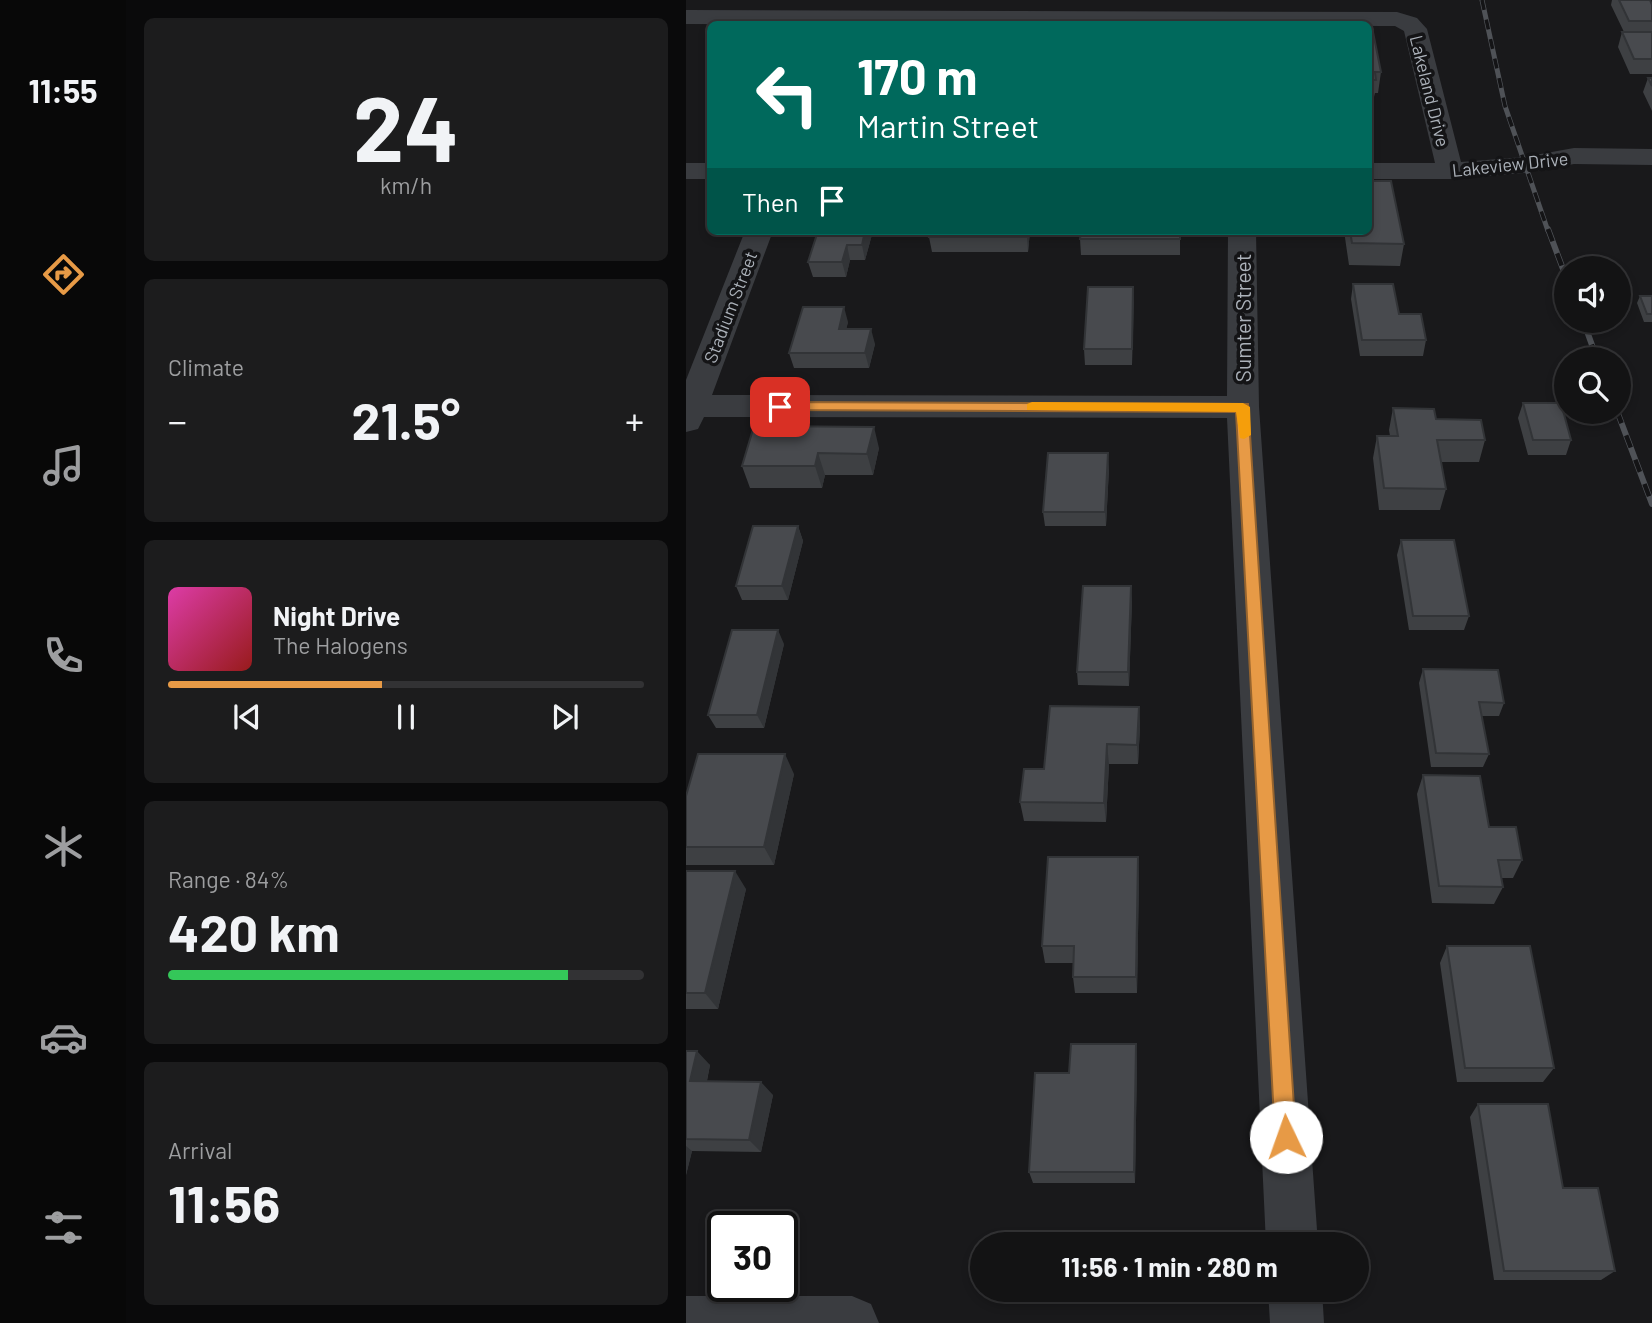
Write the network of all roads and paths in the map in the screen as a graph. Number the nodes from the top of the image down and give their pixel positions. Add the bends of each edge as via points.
1 (843, 8) edge
2 (1233, 9) edge
3 (686, 17) edge
4 (1652, 157) edge
5 (686, 171) edge
6 (707, 171) edge
7 (1372, 171) edge
8 (1450, 171) junction
9 (757, 235) edge
10 (1242, 235) edge
11 (1243, 407) junction
12 (688, 411) edge
13 (1291, 1232) edge
14 (1296, 1302) edge
15 (686, 1323) edge
16 (852, 1323) edge
17 (1297, 1323) edge

1 - 2 street, Lakeland Drive
1 - 3 street, Lakeland Drive
2 - 8 street, Lakeland Drive via 1409,23 1415,29
4 - 8 street, Lakeview Drive via 1574,156
5 - 6 street
7 - 8 street, Lakeview Drive
9 - 12 street, Stadium Street
10 - 11 street, Sumter Street
11 - 12 street
11 - 13 street, Sumter Street
14 - 17 street
15 - 16 street

